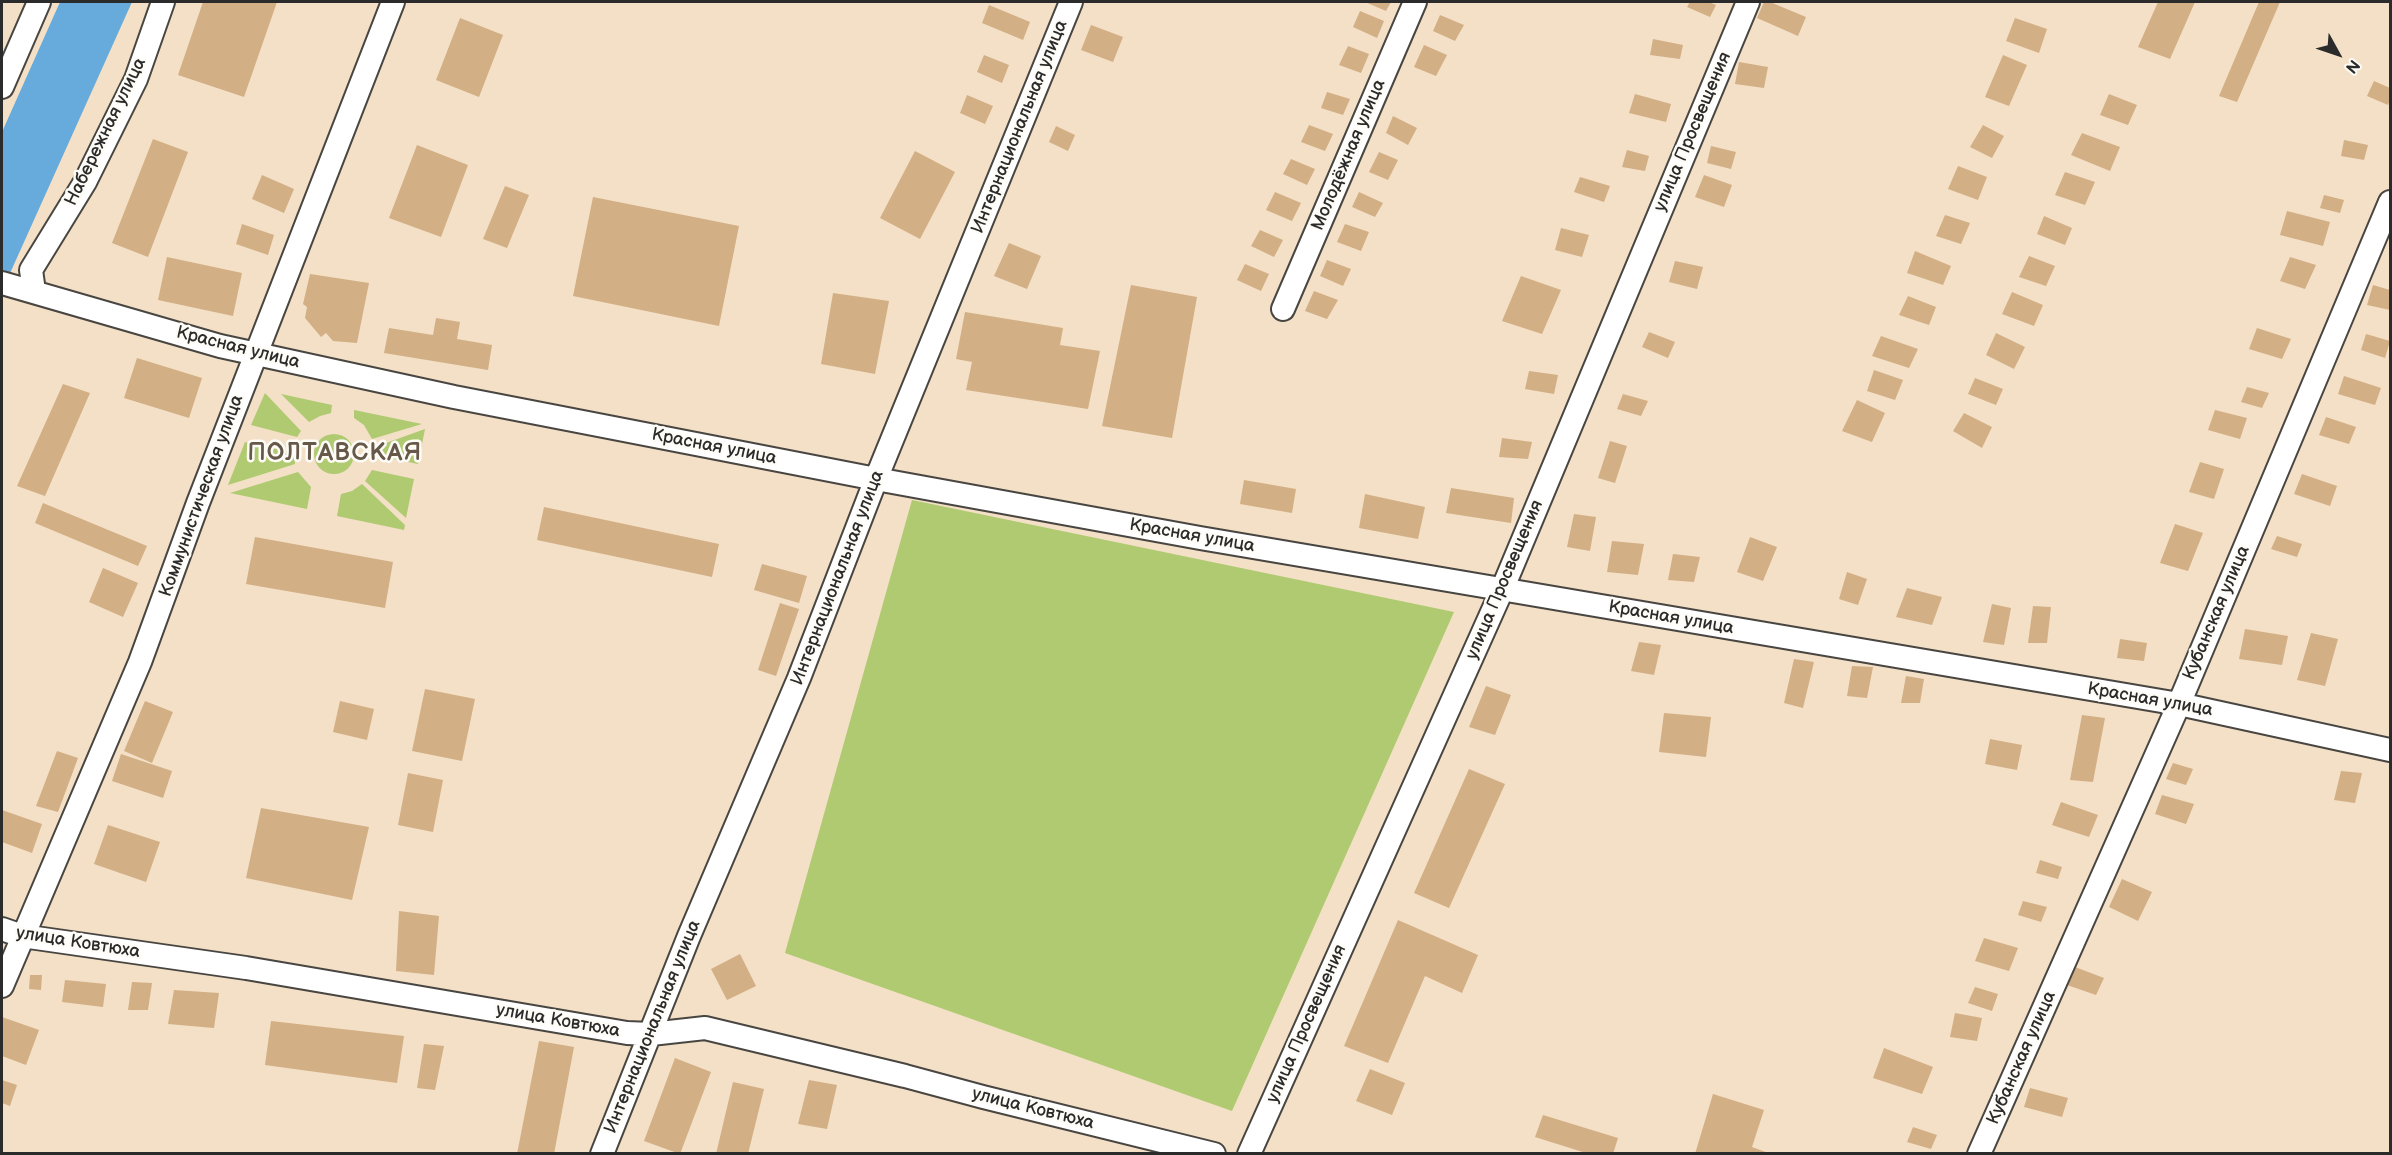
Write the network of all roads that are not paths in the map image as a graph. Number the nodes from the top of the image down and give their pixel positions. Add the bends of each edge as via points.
1 (39, 2) edge
2 (163, 2) edge
3 (393, 2) edge
4 (1071, 2) edge
5 (1415, 2) edge
6 (1748, 2) edge
7 (2, 87) edge
8 (2391, 202) edge
9 (2, 283) edge
10 (30, 290) junction
11 (1283, 309) dead end
12 (256, 354) junction
13 (876, 479) junction
14 (1502, 590) junction
15 (2179, 704) junction
16 (2391, 750) edge
17 (12, 933) edge
18 (2, 987) edge
19 (651, 1034) junction
20 (602, 1154) edge
21 (1214, 1154) edge
22 (1249, 1154) edge
23 (1979, 1154) edge

1 - 7 street
2 - 10 street, Набережная улица via 136,79 85,182 31,270
3 - 12 street, Коммунистическая улица
4 - 13 street, Интернациональная улица
5 - 11 street, Молодёжная улица
6 - 14 street, улица Просвещения
8 - 15 street, Кубанская улица
9 - 10 street, Красная улица
10 - 12 street, Красная улица
12 - 13 street, Красная улица via 454,397
12 - 17 street, Коммунистическая улица via 141,662
13 - 14 street, Красная улица
13 - 19 street, Интернациональная улица via 799,678
14 - 15 street, Красная улица
14 - 22 street, улица Просвещения
15 - 16 street, Красная улица
15 - 23 street, Кубанская улица
17 - 18 street, Коммунистическая улица
17 - 19 street, улица Ковтюха
19 - 20 street, Интернациональная улица
19 - 21 street, улица Ковтюха via 705,1028

